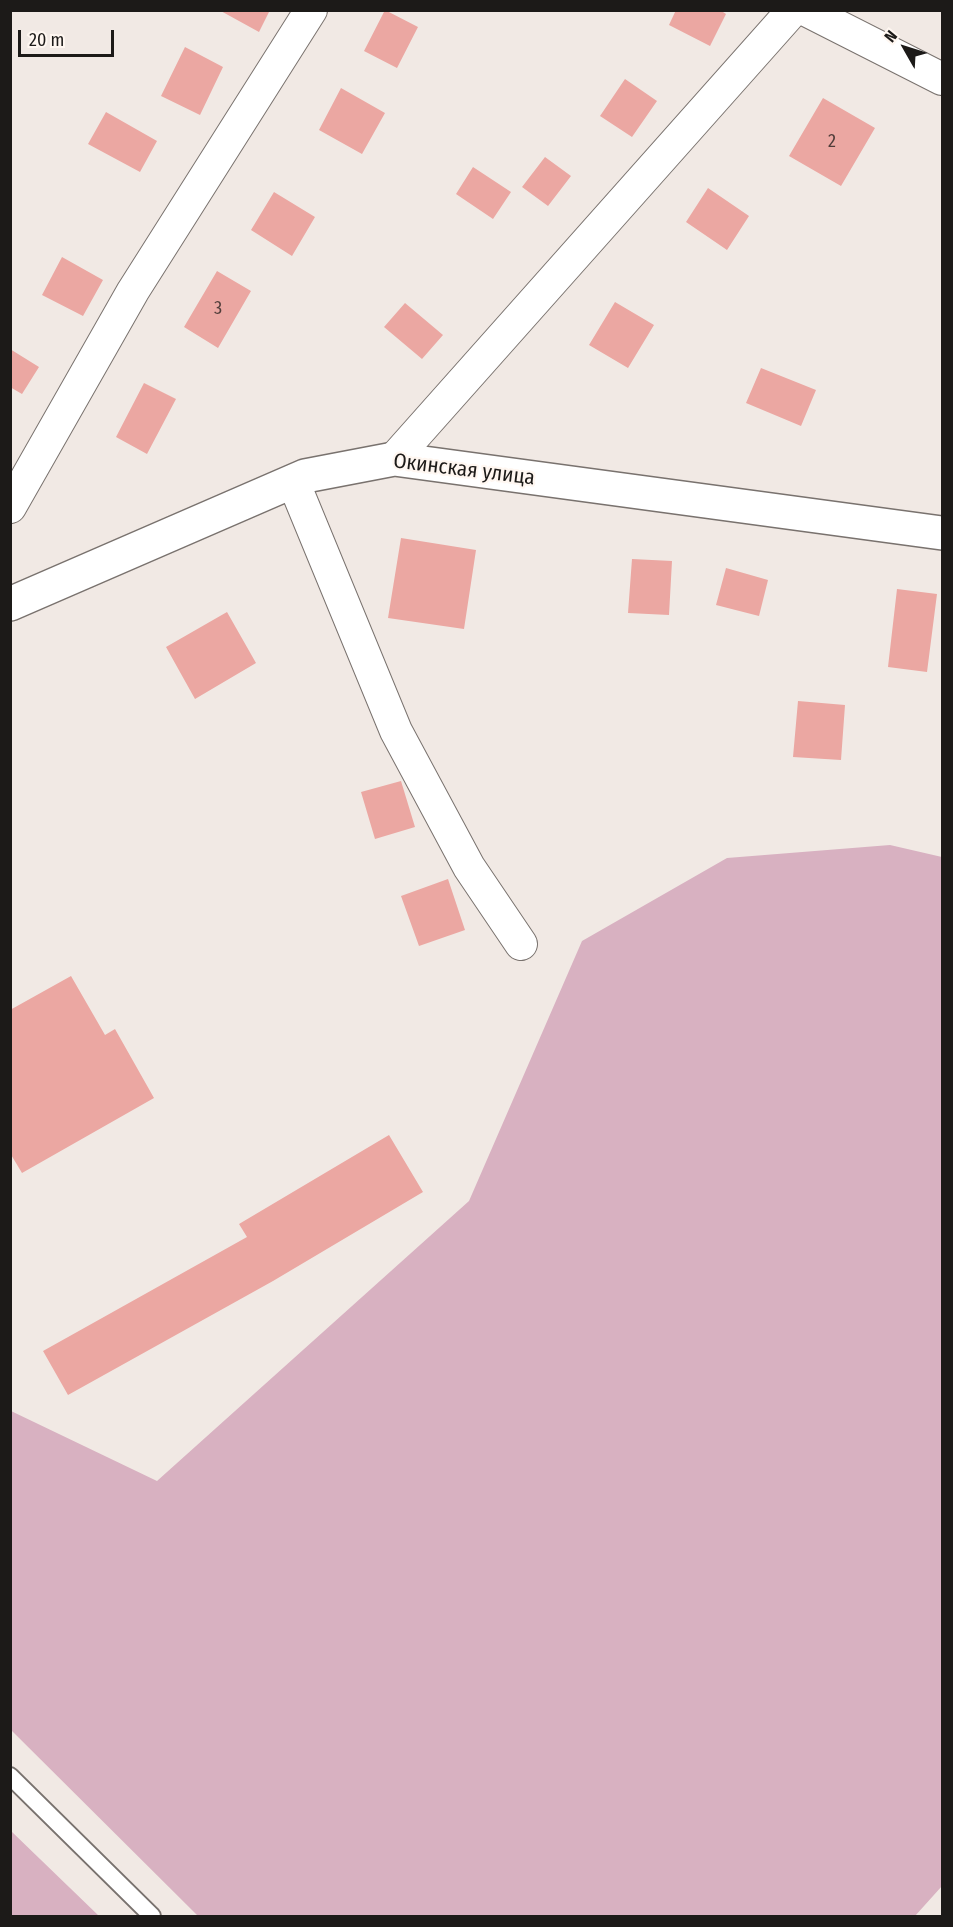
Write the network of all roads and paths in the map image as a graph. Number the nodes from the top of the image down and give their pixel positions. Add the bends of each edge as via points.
1 (311, 10) edge
2 (793, 10) edge
3 (806, 10) edge
4 (942, 79) edge
5 (394, 459) junction
6 (293, 481) junction
7 (10, 507) edge
8 (942, 533) edge
9 (10, 604) edge
10 (521, 944) dead end
11 (10, 1776) edge
12 (152, 1917) edge

1 - 7 street via 134,291
2 - 5 street
3 - 4 street
5 - 6 street, Окинская улица
5 - 8 street, Окинская улица
6 - 9 street, Окинская улица
6 - 10 street via 396,731 469,867
11 - 12 lane

